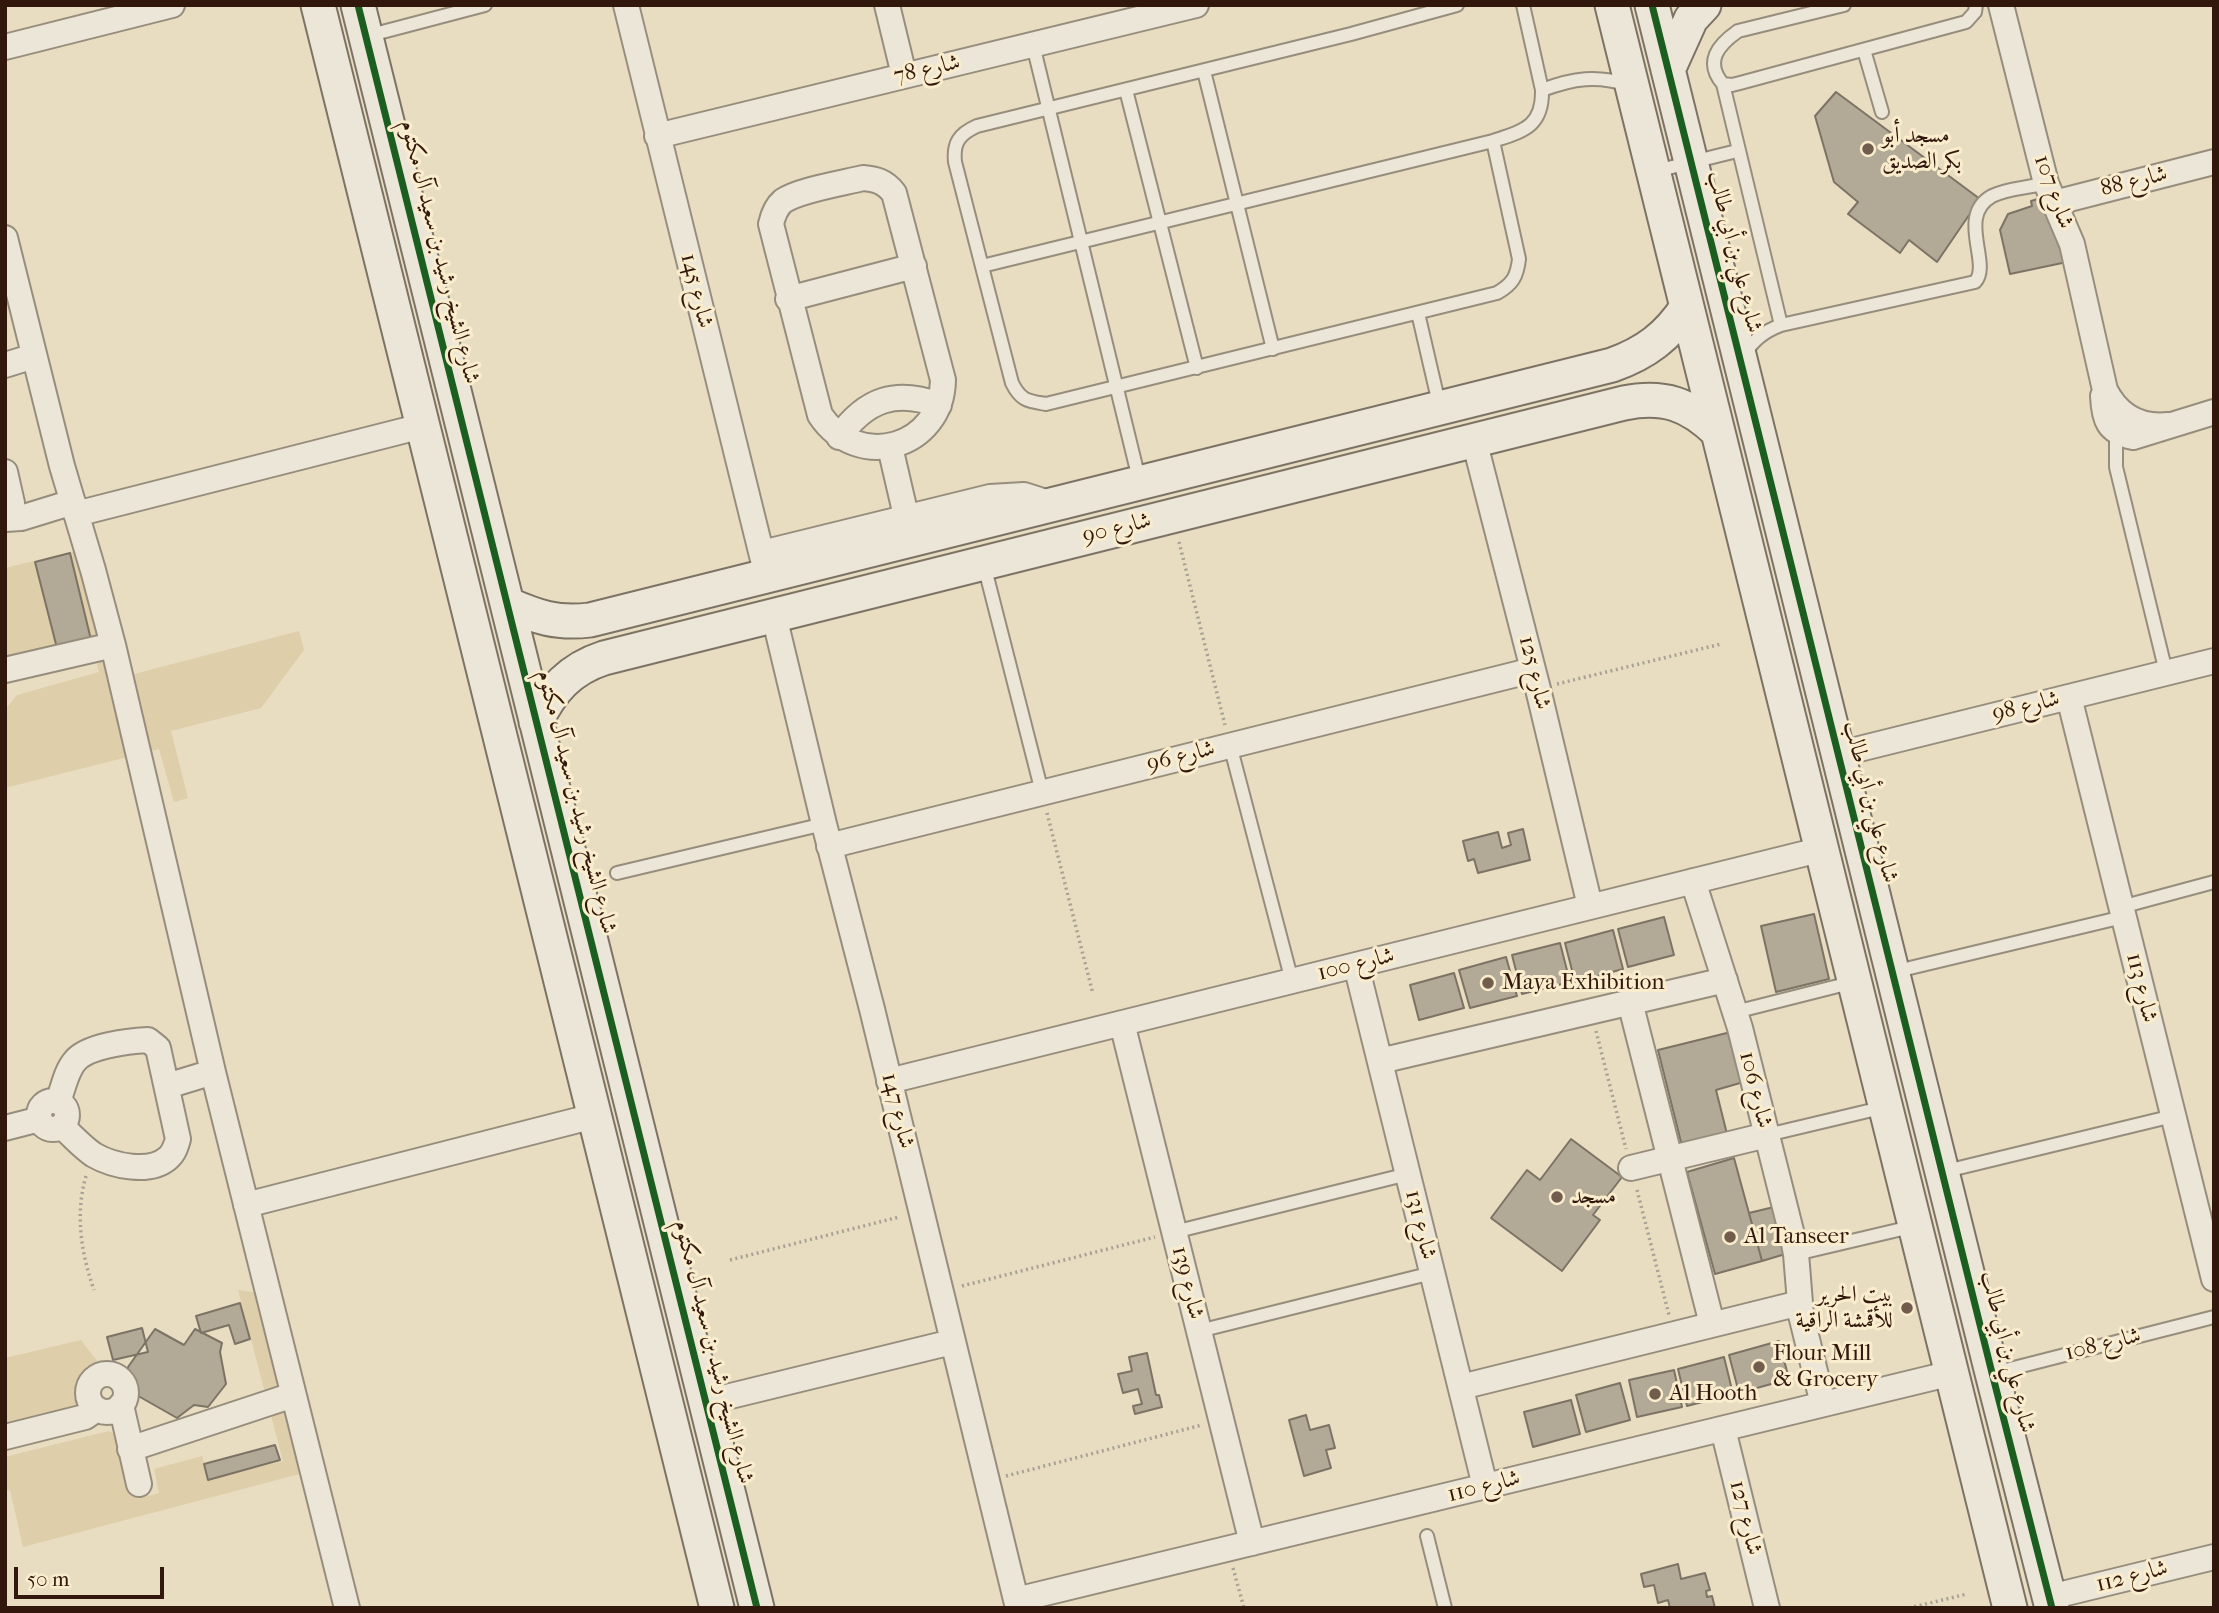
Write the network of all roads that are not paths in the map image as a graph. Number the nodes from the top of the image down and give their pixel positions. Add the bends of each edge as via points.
1 (172, 5) edge
2 (318, 5) edge
3 (485, 5) edge
4 (626, 5) edge
5 (887, 5) edge
6 (1196, 5) edge
7 (1457, 5) edge
8 (1523, 5) edge
9 (1612, 5) edge
10 (1652, 5) edge
11 (1704, 5) edge
12 (1844, 5) edge
13 (1976, 5) edge
14 (2001, 5) edge
15 (362, 21) edge
16 (1033, 45) junction
17 (5, 47) edge
18 (1864, 50) junction
19 (1668, 70) junction
20 (1204, 71) junction
21 (904, 75) junction
22 (1723, 84) junction
23 (1632, 86) junction
24 (1126, 90) junction
25 (1542, 90) junction
26 (1048, 109) junction
27 (1882, 112) dead end
28 (657, 136) junction
29 (1493, 141) junction
30 (1737, 151) junction
31 (1692, 162) junction
32 (2214, 162) edge
33 (1654, 172) junction
34 (2050, 193) junction
35 (1237, 204) junction
36 (1160, 222) junction
37 (5, 238) edge
38 (1081, 242) junction
39 (914, 266) junction
40 (982, 267) junction
41 (12, 299) edge
42 (788, 299) junction
43 (1687, 307) junction
44 (1418, 313) junction
45 (1781, 325) junction
46 (1273, 349) junction
47 (34, 356) junction
48 (447, 362) junction
49 (1741, 363) junction
50 (5, 365) edge
51 (1197, 368) junction
52 (410, 372) junction
53 (1552, 380) junction
54 (2102, 380) junction
55 (1117, 388) junction
56 (939, 405) junction
57 (1440, 408) junction
58 (2214, 412) edge
59 (1561, 419) junction
60 (2168, 425) junction
61 (422, 426) junction
62 (1718, 432) junction
63 (2120, 435) junction
64 (839, 436) junction
65 (1474, 440) junction
66 (890, 447) junction
67 (5, 472) edge
68 (1140, 483) junction
69 (1070, 502) junction
70 (75, 508) junction
71 (5, 517) edge
72 (909, 529) junction
73 (1081, 539) junction
74 (984, 563) junction
75 (765, 565) junction
76 (669, 601) junction
77 (507, 604) junction
78 (774, 615) junction
79 (677, 640) junction
80 (113, 645) junction
81 (2214, 661) edge
82 (5, 670) edge
83 (2166, 672) junction
84 (1536, 679) junction
85 (2069, 697) junction
86 (536, 722) junction
87 (1230, 745) junction
88 (1839, 754) junction
89 (1042, 792) junction
90 (826, 835) junction
91 (1822, 849) junction
92 (617, 873) dead end
93 (1693, 881) junction
94 (2214, 882) edge
95 (1590, 906) junction
96 (2122, 912) junction
97 (594, 954) junction
98 (555, 963) junction
99 (1356, 965) junction
100 (1893, 972) junction
101 (1292, 981) junction
102 (1725, 981) junction
103 (1855, 982) junction
104 (603, 990) junction
105 (565, 1002) junction
106 (1630, 1002) junction
107 (1735, 1012) junction
108 (1122, 1023) junction
109 (1914, 1055) junction
110 (1380, 1061) junction
111 (1874, 1063) junction
112 (213, 1072) junction
113 (890, 1080) junction
114 (167, 1086) junction
115 (53, 1116) junction
116 (594, 1116) junction
117 (1928, 1116) junction
118 (2173, 1116) junction
119 (1888, 1117) junction
120 (5, 1128) edge
121 (1767, 1135) junction
122 (1670, 1159) junction
123 (1631, 1168) dead end
124 (1942, 1172) junction
125 (1408, 1174) junction
126 (246, 1205) junction
127 (1915, 1226) junction
128 (1174, 1232) junction
129 (1796, 1254) junction
130 (1432, 1273) junction
131 (2214, 1279) edge
132 (1800, 1303) junction
133 (2214, 1317) edge
134 (1712, 1325) junction
135 (1199, 1331) junction
136 (952, 1342) junction
137 (1952, 1373) junction
138 (1992, 1373) junction
139 (1461, 1387) junction
140 (293, 1395) junction
141 (706, 1402) junction
142 (1823, 1404) junction
143 (1723, 1429) junction
144 (5, 1437) edge
145 (130, 1449) junction
146 (139, 1484) dead end
147 (1485, 1486) junction
148 (1427, 1536) dead end
149 (1240, 1546) junction
150 (2214, 1556) edge
151 (2051, 1603) edge
152 (1017, 1604) edge
153 (347, 1608) edge
154 (717, 1608) edge
155 (757, 1608) edge
156 (1445, 1608) edge
157 (1767, 1608) edge
158 (2010, 1608) edge

1 - 17 street
2 - 52 street
3 - 15 lane
4 - 28 street, شارع 145
5 - 21 street
6 - 16 street, شارع 78
7 - 20 lane
8 - 25 lane
9 - 23 street
10 - 19 street, شارع علي بن أبي طالب
11 - 19 street via 1691,19
12 - 22 lane via 1738,31 1726,40 1713,64 1715,76
13 - 18 lane via 1966,22
14 - 34 street, شارع 107
15 - 48 street, شارع الشيخ رشيد بن سعيد آل مكتوم
16 - 21 street, شارع 78
16 - 26 lane
18 - 22 lane
18 - 27 lane
19 - 31 street, شارع علي بن أبي طالب
20 - 24 lane
20 - 35 lane
21 - 28 street, شارع 78
22 - 30 lane
23 - 25 lane via 1589,78
23 - 33 street
24 - 26 lane
24 - 36 lane
25 - 29 lane via 1539,116 1531,125
26 - 38 lane
26 - 40 lane via 977,126 959,139 954,150
28 - 75 street, شارع 145
29 - 35 lane
29 - 44 lane via 1519,259 1518,274 1497,292
30 - 31 lane
30 - 45 lane
31 - 33 lane
31 - 49 street, شارع علي بن أبي طالب
32 - 34 street, شارع 88
33 - 43 street
34 - 45 lane via 1997,194 1982,205 1975,237 1981,269 1975,282
34 - 54 street, شارع 107 via 2073,244
35 - 36 lane
35 - 46 lane
36 - 38 lane
36 - 51 lane
37 - 41 street
38 - 40 lane
38 - 55 lane
39 - 42 street
39 - 42 street via 894,193 886,184 863,178 793,195 774,212 771,225
39 - 56 street via 943,380
40 - 55 lane via 1018,395 1046,404
41 - 47 street
42 - 64 street via 820,415
43 - 53 street, شارع 90 via 1648,349 1612,365
43 - 62 street
44 - 46 lane
44 - 57 lane
45 - 49 lane via 1756,339
46 - 51 lane
47 - 50 street
47 - 70 street
48 - 52 street via 438,357 420,358
48 - 77 street, شارع الشيخ رشيد بن سعيد آل مكتوم
49 - 88 street, شارع علي بن أبي طالب
51 - 55 lane
52 - 61 street
53 - 57 street, شارع 90
53 - 59 street via 1566,401
54 - 60 street, شارع 107 via 2110,400 2125,416 2146,425
54 - 63 street, شارع 107 via 2105,417
55 - 68 lane
56 - 64 street via 921,398 883,400 866,408
56 - 66 street via 919,431
57 - 68 street, شارع 90
58 - 60 street, شارع 107
59 - 62 street, شارع 90 via 1644,399 1685,407
59 - 65 street, شارع 90
60 - 63 street, شارع 107 via 2133,437
61 - 70 street
61 - 98 street
62 - 91 street
63 - 83 lane via 2116,467
64 - 66 street via 864,446
65 - 73 street, شارع 90
65 - 84 street, شارع 125
66 - 72 street
67 - 71 street via 12,503
68 - 69 street, شارع 90
69 - 72 street, شارع 90
69 - 73 street via 1065,513 1070,533
70 - 71 street
70 - 80 street
72 - 75 street, شارع 90
73 - 74 street, شارع 90
74 - 78 street, شارع 90
74 - 89 lane
75 - 76 street, شارع 90
76 - 77 street, شارع 90 via 568,623
76 - 79 street via 657,615 656,625 667,639
77 - 86 street, شارع الشيخ رشيد بن سعيد آل مكتوم
78 - 79 street, شارع 90
78 - 90 street, شارع 147
79 - 86 street, شارع 90 via 604,658 574,671 552,693
80 - 82 street
80 - 112 street
81 - 83 street, شارع 98
83 - 85 street, شارع 98
84 - 87 street, شارع 96
84 - 95 street, شارع 125
85 - 88 street, شارع 98
85 - 96 street, شارع 113
86 - 97 street, شارع الشيخ رشيد بن سعيد آل مكتوم
87 - 89 street, شارع 96
87 - 101 lane
88 - 100 street, شارع علي بن أبي طالب
89 - 90 street, شارع 96
90 - 92 lane
90 - 113 street, شارع 147
91 - 93 street, شارع 100
91 - 103 street
93 - 95 street, شارع 100
93 - 102 street, شارع 106
94 - 96 lane
95 - 99 street, شارع 100
96 - 100 lane
96 - 118 street, شارع 113
97 - 98 street via 583,969 573,971
97 - 104 street, شارع الشيخ رشيد بن سعيد آل مكتوم
98 - 105 street
99 - 101 street, شارع 100
99 - 110 street, شارع 131
100 - 109 street, شارع علي بن أبي طالب
101 - 108 street, شارع 100
102 - 106 street
102 - 107 street, شارع 106
103 - 107 lane
103 - 111 street
104 - 105 street via 577,987
104 - 141 street, شارع الشيخ رشيد بن سعيد آل مكتوم
105 - 116 street
106 - 110 street
106 - 122 street
107 - 121 street, شارع 106
108 - 113 street, شارع 100
108 - 128 street, شارع 139
109 - 111 street via 1896,1067
109 - 117 street, شارع علي بن أبي طالب
110 - 125 street, شارع 131
111 - 119 street
112 - 114 street
112 - 126 street
113 - 136 street, شارع 147
114 - 115 street via 158,1048 148,1040 94,1049 71,1066
114 - 115 street via 178,1139 169,1158 150,1166 118,1164 93,1154
115 - 120 street
116 - 126 street
116 - 154 street
117 - 119 street
117 - 124 street, شارع علي بن أبي طالب
118 - 124 lane
118 - 131 street, شارع 113
119 - 121 lane
119 - 127 street
121 - 122 street
121 - 129 street, شارع 106
122 - 123 street
122 - 134 street
124 - 138 street, شارع علي بن أبي طالب
125 - 128 lane
125 - 130 street, شارع 131
126 - 140 street
127 - 129 lane
127 - 137 street
128 - 135 street, شارع 139
129 - 132 street, شارع 106
130 - 135 lane
130 - 139 street, شارع 131
132 - 134 street
132 - 142 street, شارع 106
133 - 138 lane, شارع 108
134 - 139 street
135 - 149 street, شارع 139 via 1221,1420
136 - 141 street
136 - 152 street, شارع 147
137 - 142 street, شارع 110
137 - 158 street
138 - 151 street, شارع علي بن أبي طالب
139 - 147 street, شارع 131
140 - 145 street
140 - 153 street
141 - 155 street, شارع الشيخ رشيد بن سعيد آل مكتوم
142 - 143 street, شارع 110
143 - 147 street, شارع 110
143 - 157 street, شارع 127
144 - 145 street via 109,1407
145 - 146 street
147 - 149 street, شارع 110
148 - 156 lane
149 - 152 street, شارع 110
150 - 151 street, شارع 112

